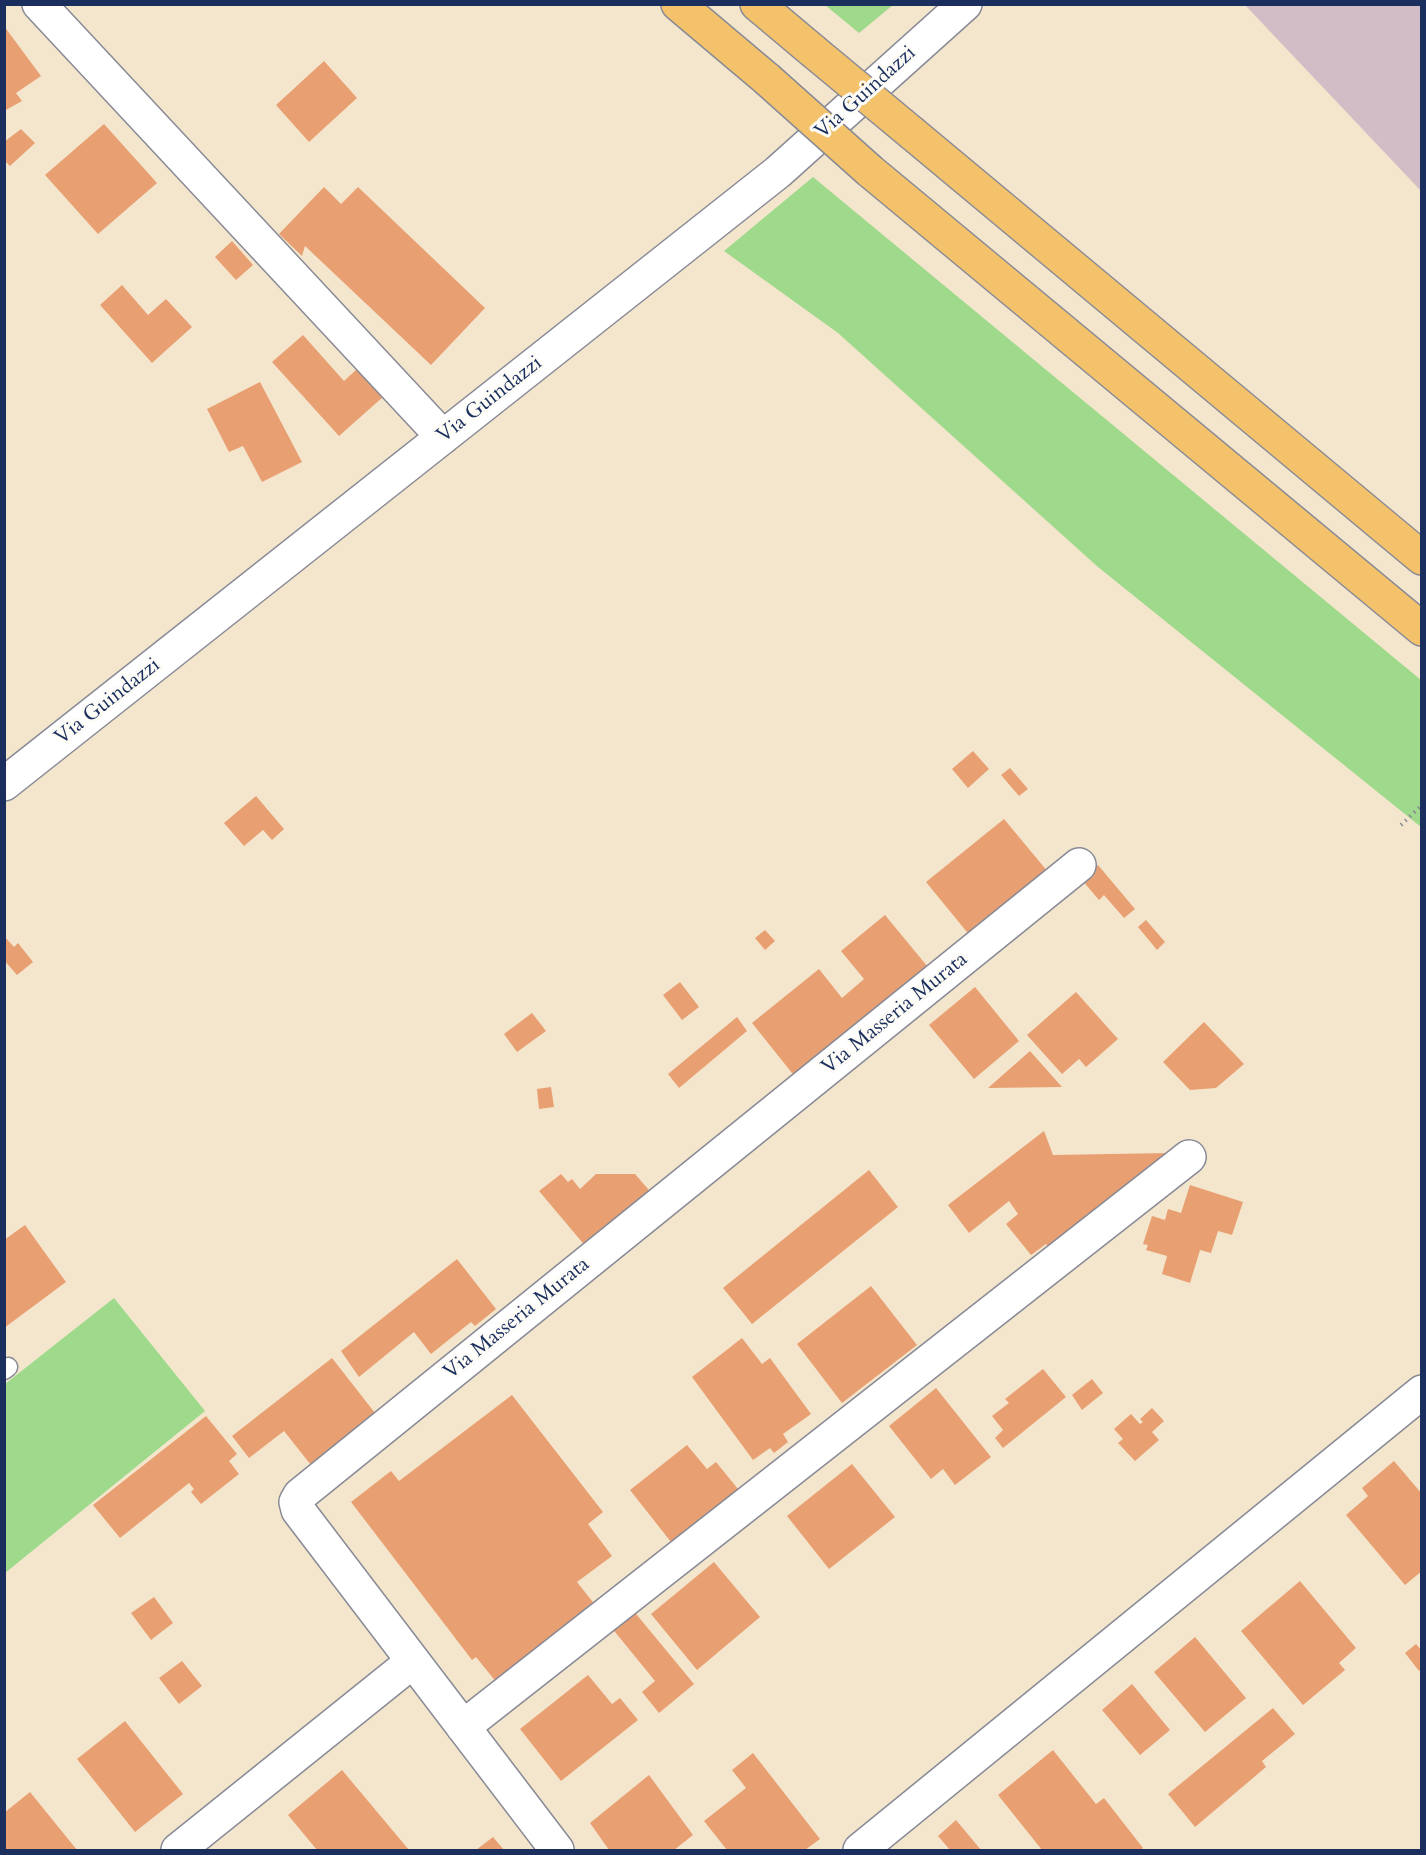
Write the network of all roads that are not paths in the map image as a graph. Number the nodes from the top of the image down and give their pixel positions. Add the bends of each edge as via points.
1 (39, 4) edge
2 (678, 4) edge
3 (757, 4) edge
4 (964, 4) edge
5 (443, 437) junction
6 (1422, 558) edge
7 (1422, 629) edge
8 (4, 784) edge
9 (1080, 865) dead end
10 (1189, 1157) dead end
11 (1422, 1392) edge
12 (412, 1662) junction
13 (463, 1727) junction
14 (178, 1851) edge
15 (557, 1851) edge
16 (860, 1851) edge

1 - 5 street
2 - 7 highway, bridge via 870,171
3 - 6 highway, bridge
4 - 5 street, Via Guindazzi via 778,172
5 - 8 street, Via Guindazzi
9 - 12 street, Via Masseria Murata via 300,1495 296,1502 298,1510
10 - 13 street
11 - 16 street
12 - 13 street, Via Masseria Murata
12 - 14 street
13 - 15 street, Via Masseria Murata

